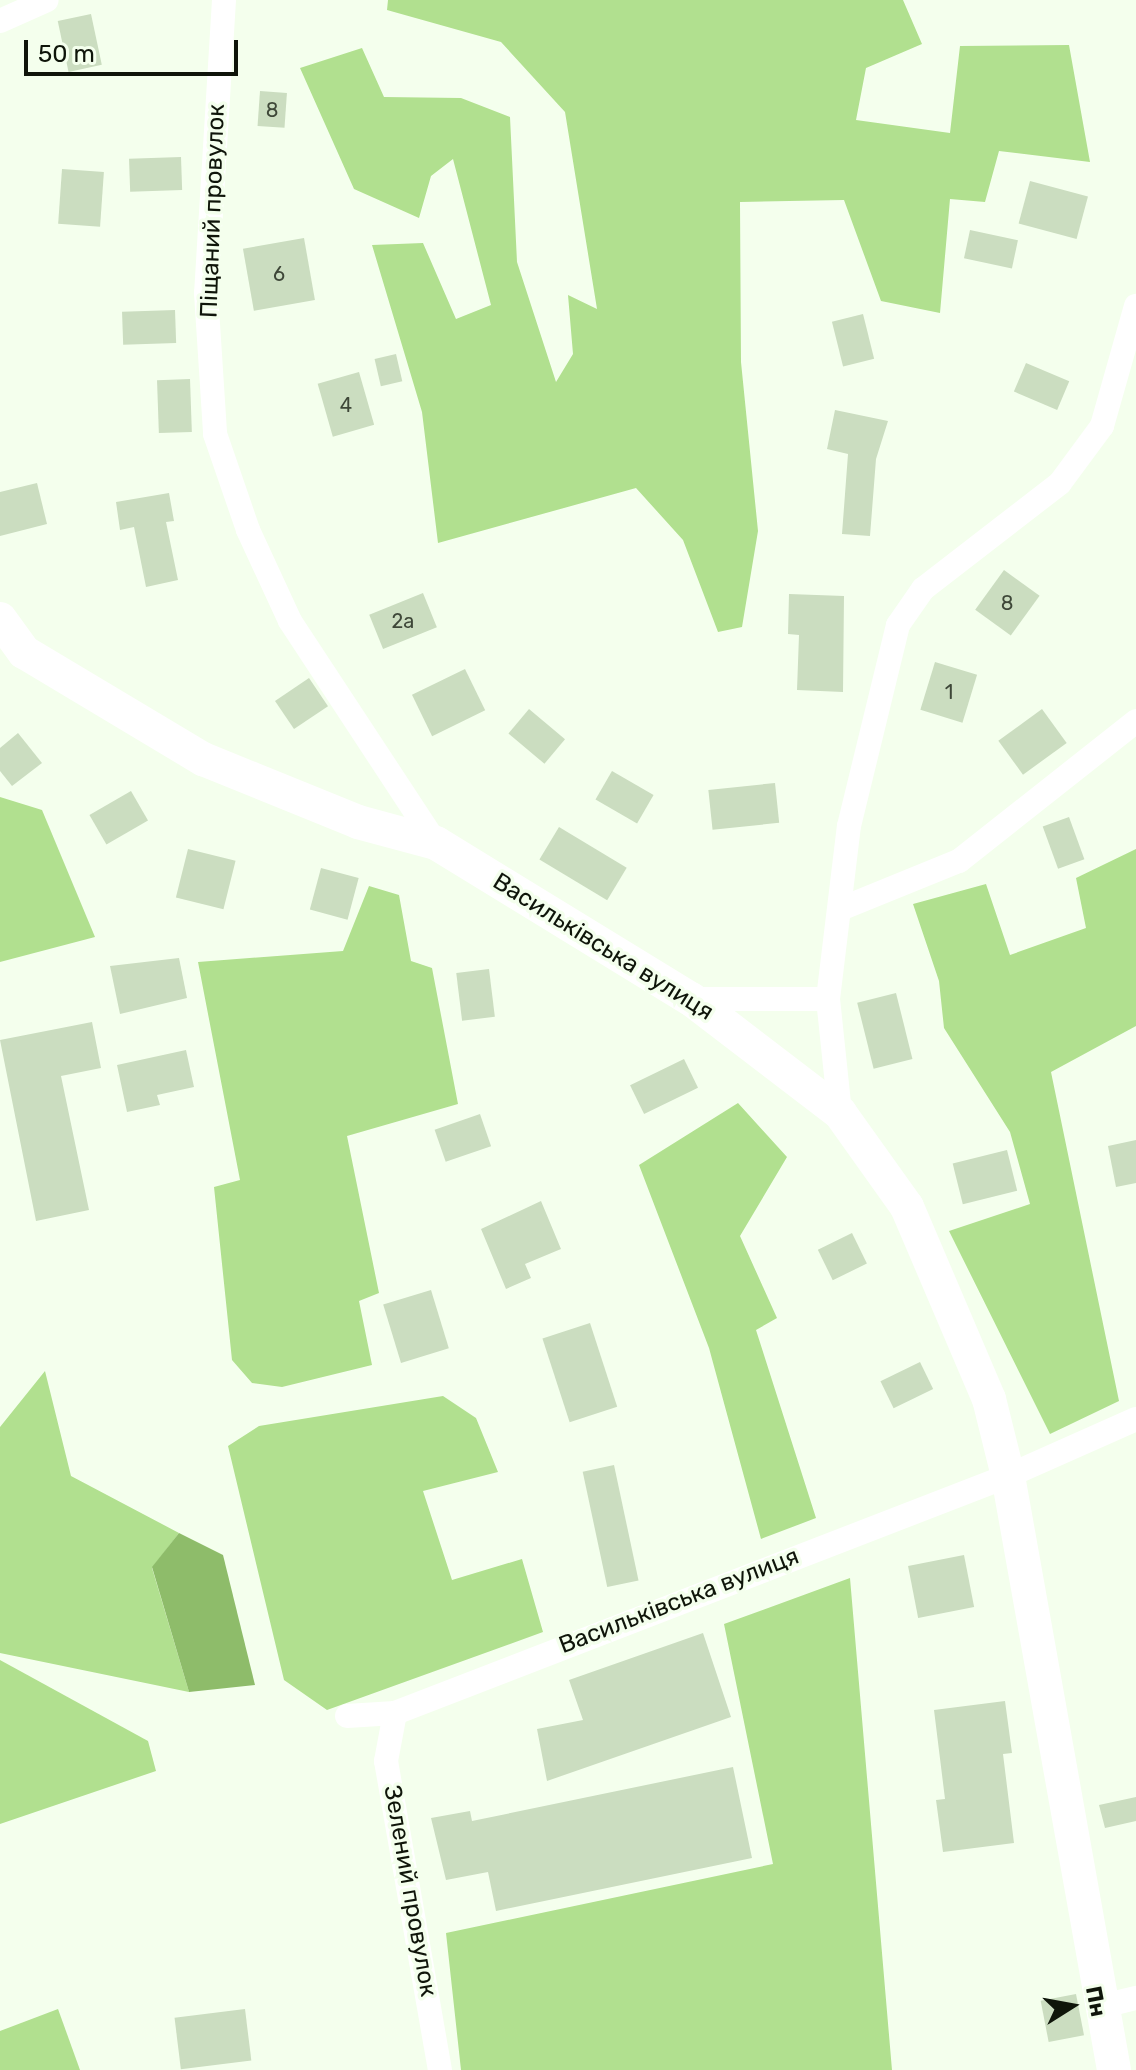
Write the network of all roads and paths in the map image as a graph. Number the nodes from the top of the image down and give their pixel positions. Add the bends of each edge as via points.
1 (47, 0) edge
2 (224, 0) edge
3 (0, 21) edge
4 (1136, 306) edge
5 (0, 619) edge
6 (1136, 721) edge
7 (436, 843) junction
8 (843, 908) junction
9 (691, 999) junction
10 (828, 999) junction
11 (840, 1113) junction
12 (1136, 1419) edge
13 (1008, 1476) junction
14 (395, 1713) junction
15 (347, 1716) dead end
16 (1136, 1998) edge
17 (1103, 2006) junction
18 (440, 2070) edge
19 (1114, 2070) edge

1 - 3 street
2 - 7 street, Піщаний провулок via 206,293 215,434 248,530 290,621
4 - 8 street via 1102,426 1060,483 943,572 898,625 849,826
5 - 7 street, Васильківська вулиця via 24,652 203,759 358,822
6 - 8 street via 959,861
7 - 9 street, Васильківська вулиця
8 - 10 street
9 - 10 street
9 - 11 street, Васильківська вулиця
10 - 11 street
11 - 13 street, Васильківська вулиця via 907,1207 949,1295 989,1399
12 - 13 street, Васильківська вулиця
13 - 14 street, Васильківська вулиця
13 - 17 street, Васильківська вулиця
14 - 15 street, Васильківська вулиця
14 - 18 street, Зелений провулок via 386,1761
16 - 17 street
17 - 19 street, Васильківська вулиця

